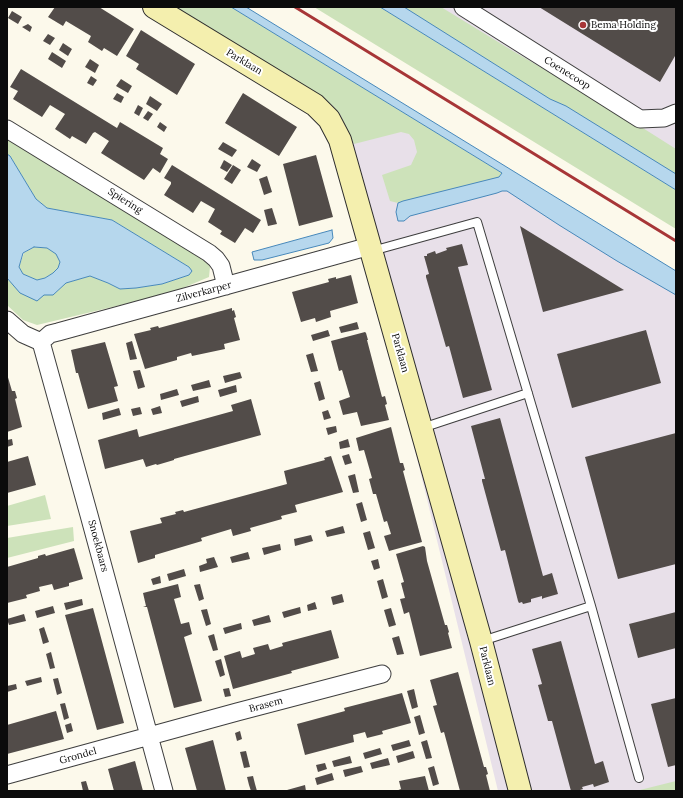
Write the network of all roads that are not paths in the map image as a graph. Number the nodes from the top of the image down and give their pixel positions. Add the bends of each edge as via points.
1 (154, 7) edge
2 (463, 7) edge
3 (676, 113) edge
4 (7, 129) edge
5 (371, 249) junction
6 (226, 286) junction
7 (7, 320) edge
8 (41, 342) junction
9 (528, 393) junction
10 (421, 428) junction
11 (591, 606) junction
12 (481, 641) junction
13 (382, 674) dead end
14 (150, 736) junction
15 (7, 775) edge
16 (639, 778) dead end
17 (164, 791) edge
18 (520, 791) edge

1 - 5 street, Parklaan via 315,106 329,119 340,140
2 - 3 street, Coenecoop via 640,119 664,118
4 - 6 street, Spiering via 209,253 221,266
5 - 6 street, Zilverkarper
5 - 9 lane via 477,222
5 - 10 street, Parklaan
6 - 8 street, Zilverkarper via 50,334
7 - 8 street via 23,334
8 - 14 street, Snoekbaars
9 - 10 lane
9 - 11 lane
10 - 12 street, Parklaan
11 - 12 lane
11 - 16 lane
12 - 18 street, Parklaan
13 - 14 street, Brasem
14 - 15 street, Grondel
14 - 17 street, Snoekbaars

